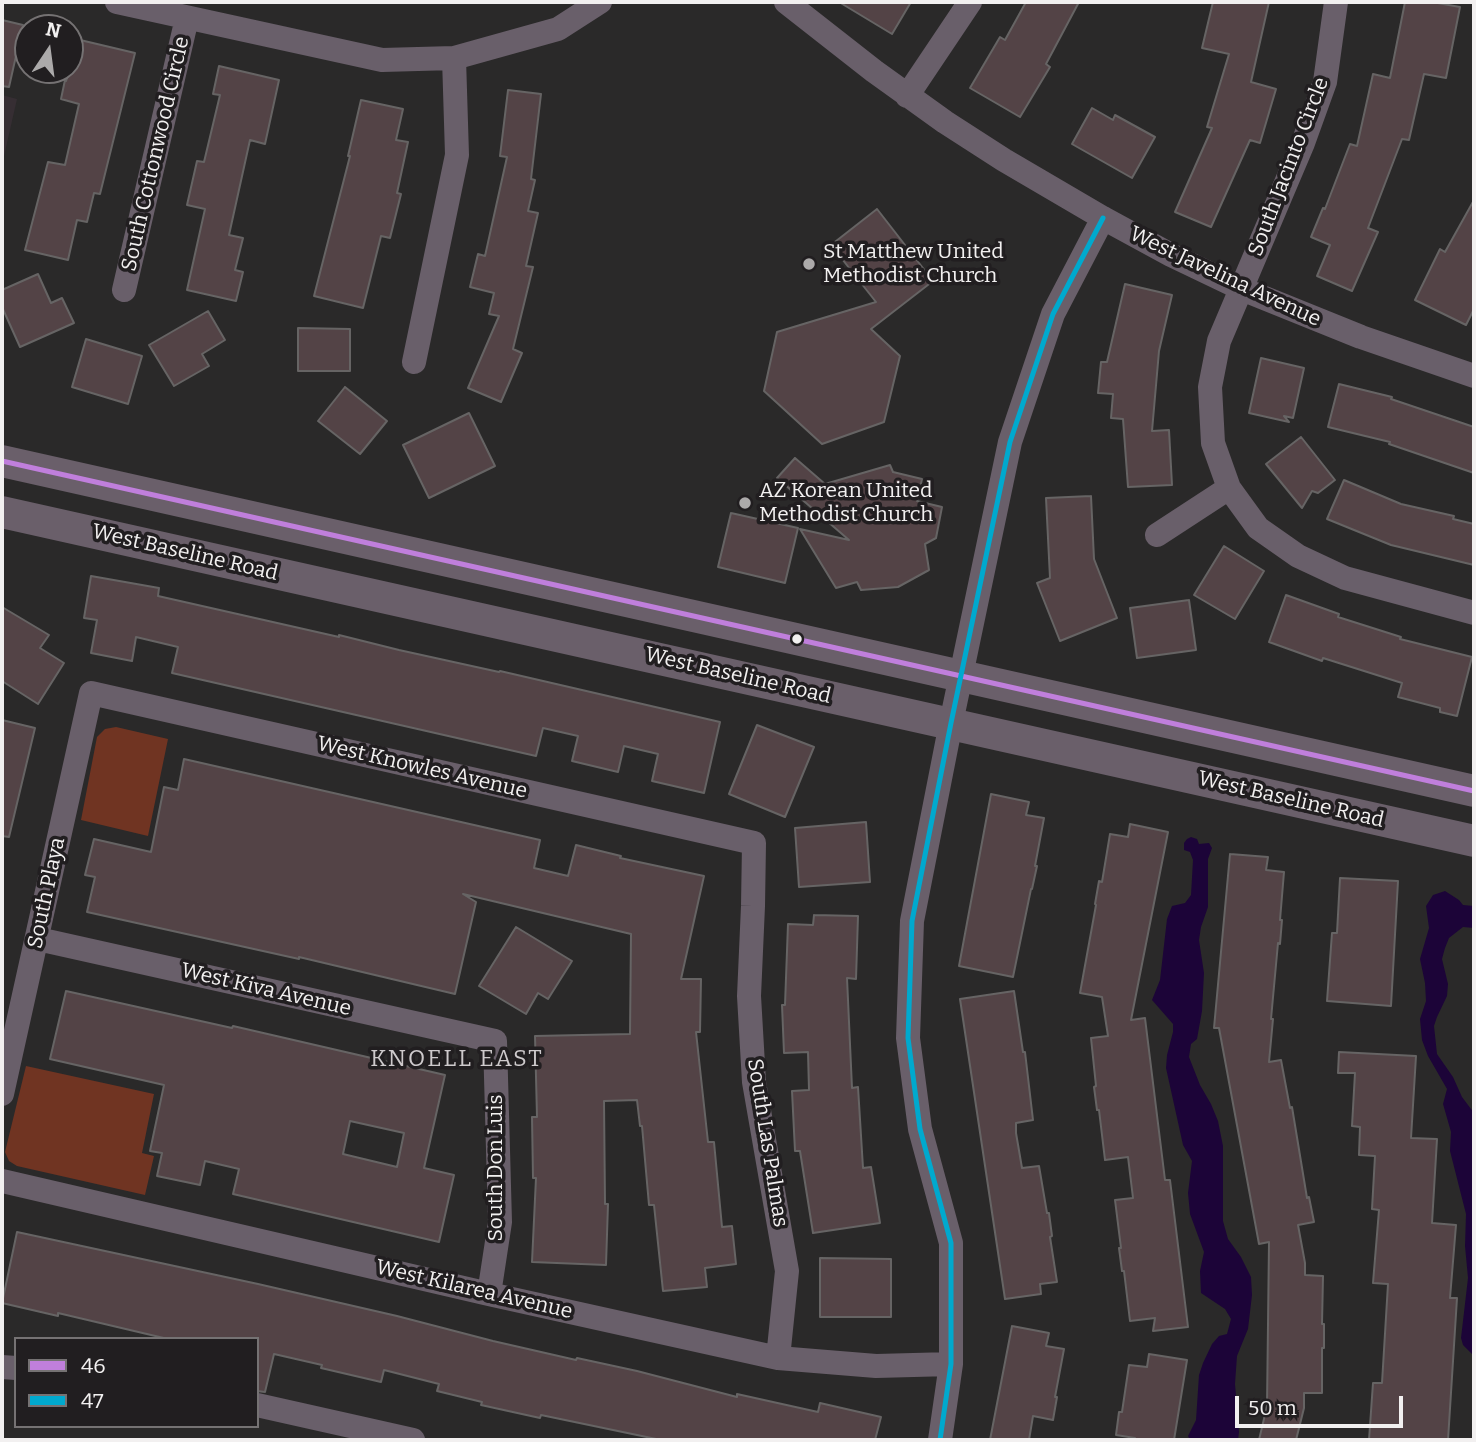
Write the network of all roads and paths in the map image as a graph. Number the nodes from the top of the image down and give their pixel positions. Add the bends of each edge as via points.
1 (117, 2) edge
2 (600, 2) edge
3 (786, 2) edge
4 (970, 2) edge
5 (1336, 2) edge
6 (187, 18) junction
7 (454, 58) junction
8 (907, 96) junction
9 (1103, 219) junction
10 (1241, 289) junction
11 (124, 290) dead end
12 (414, 362) dead end
13 (1474, 376) edge
14 (2, 461) edge
15 (1229, 488) junction
16 (2, 512) edge
17 (1157, 535) dead end
18 (1474, 613) edge
19 (961, 676) junction
20 (91, 693) joint
21 (951, 723) junction
22 (1474, 791) edge
23 (1474, 841) edge
24 (754, 843) joint
25 (37, 939) junction
26 (495, 1041) joint
27 (2, 1094) edge
28 (2, 1181) edge
29 (489, 1293) junction
30 (778, 1358) junction
31 (951, 1364) junction
32 (259, 1405) edge
33 (413, 1440) edge
34 (940, 1440) edge

1 - 6 street
2 - 7 street via 558,29
3 - 8 street, West Javelina Avenue
4 - 8 street
5 - 10 street, South Jacinto Circle via 1325,82
6 - 7 street via 382,60
6 - 11 street, South Cottonwood Circle
7 - 12 street via 457,155
8 - 9 street, West Javelina Avenue
9 - 10 street, West Javelina Avenue
9 - 19 street via 1053,314 1010,442
10 - 13 street, West Javelina Avenue
10 - 15 street, South Jacinto Circle via 1219,341 1210,387 1213,443
14 - 19 main road
15 - 17 street
15 - 18 street, South Jacinto Circle via 1258,528 1298,556 1345,578
16 - 21 main road, West Baseline Road
19 - 21 street
19 - 22 main road
20 - 24 street, West Knowles Avenue
20 - 25 street, South Playa
21 - 23 main road, West Baseline Road
21 - 31 street via 912,920 908,1038 920,1129 951,1243
24 - 30 street, South Las Palmas via 748,996 754,1082 787,1271
25 - 26 street, West Kiva Avenue
25 - 27 street, South Playa
26 - 29 street, South Don Luis via 500,1222
28 - 29 street, West Kilarea Avenue
29 - 30 street, West Kilarea Avenue
30 - 31 street, West Kilarea Avenue via 876,1366
31 - 34 street
32 - 33 street

